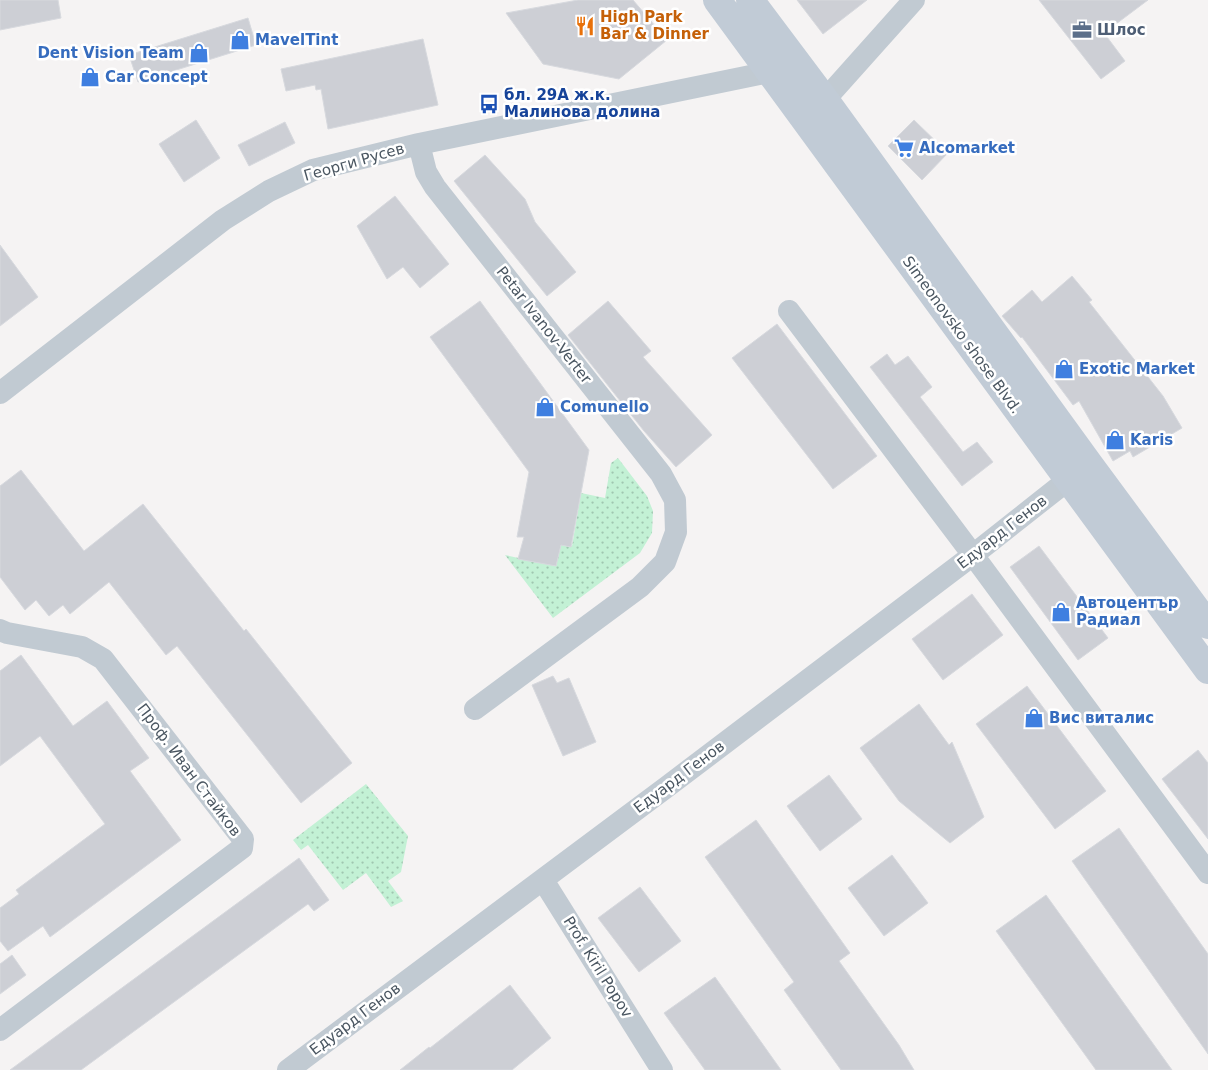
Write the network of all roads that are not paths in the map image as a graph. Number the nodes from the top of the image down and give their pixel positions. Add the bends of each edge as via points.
1 (717, 0) edge
2 (750, 0) edge
3 (914, 0) edge
4 (800, 65) junction
5 (771, 72) junction
6 (825, 100) junction
7 (806, 120) junction
8 (419, 144) junction
9 (788, 311) dead end
10 (0, 393) edge
11 (1068, 480) junction
12 (973, 555) junction
13 (1208, 625) edge
14 (0, 630) edge
15 (1208, 670) edge
16 (475, 709) dead end
17 (1208, 873) edge
18 (543, 880) junction
19 (0, 1030) edge
20 (288, 1070) edge
21 (662, 1070) edge

1 - 5 main road, Simeonovsko shose Blvd.
2 - 4 main road, Simeonovsko shose Blvd.
3 - 6 street
4 - 5 street, Георги Русев
4 - 6 main road, Simeonovsko shose Blvd.
5 - 7 main road, Simeonovsko shose Blvd.
5 - 8 street, Георги Русев
6 - 7 street
6 - 13 main road, Simeonovsko shose Blvd.
7 - 11 main road, Simeonovsko shose Blvd.
8 - 10 street, Георги Русев via 313,170 269,192 223,220
8 - 16 street, Petar Ivanov-Verter via 426,172 435,187 661,474 675,500 676,532 664,562 640,588
9 - 12 street
11 - 12 street, Едуард Генов
11 - 15 main road, Simeonovsko shose Blvd.
12 - 17 street
12 - 18 street, Едуард Генов
14 - 19 street, Проф. Иван Стайков via 82,647 103,659 243,839 242,848
18 - 20 street, Едуард Генов
18 - 21 street, Prof. Kiril Popov

